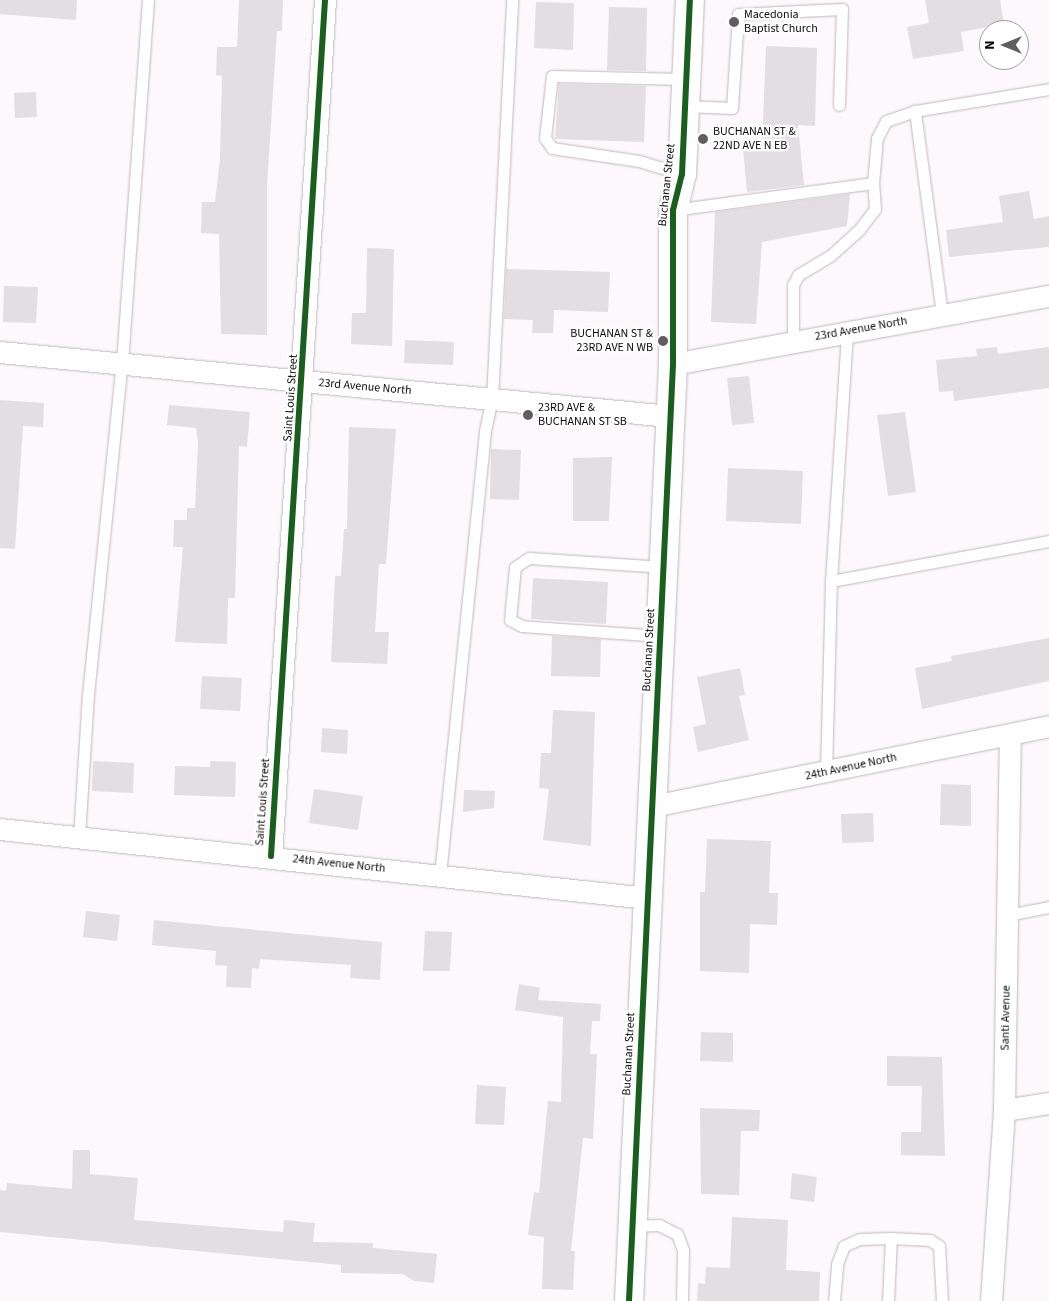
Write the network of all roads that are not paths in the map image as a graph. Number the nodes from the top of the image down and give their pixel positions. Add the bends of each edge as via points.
1 (148, 0) edge
2 (325, 0) edge
3 (512, 0) edge
4 (690, 0) edge
5 (686, 79) junction
6 (1049, 89) edge
7 (839, 105) dead end
8 (685, 106) junction
9 (915, 111) junction
10 (682, 174) junction
11 (873, 183) junction
12 (673, 210) junction
13 (1049, 296) edge
14 (942, 314) junction
15 (847, 331) junction
16 (793, 341) junction
17 (0, 352) edge
18 (122, 362) junction
19 (673, 364) junction
20 (304, 381) junction
21 (492, 399) junction
22 (670, 416) junction
23 (1049, 541) edge
24 (664, 567) junction
25 (831, 581) junction
26 (660, 636) junction
27 (1049, 726) edge
28 (1010, 734) junction
29 (826, 772) junction
30 (653, 806) junction
31 (0, 828) edge
32 (79, 836) junction
33 (271, 856) junction
34 (440, 875) junction
35 (648, 898) junction
36 (1049, 908) edge
37 (1007, 915) junction
38 (1049, 1103) edge
39 (1004, 1110) junction
40 (632, 1226) junction
41 (891, 1238) junction
42 (629, 1301) edge
43 (682, 1301) edge
44 (834, 1301) edge
45 (888, 1301) edge
46 (942, 1301) edge
47 (991, 1301) edge

1 - 18 lane
2 - 20 street, Saint Louis Street
3 - 21 lane
4 - 5 street, Buchanan Street
5 - 8 street, Buchanan Street
5 - 10 lane via 552,76 545,138 552,148 639,161
6 - 9 lane
7 - 8 lane via 842,9 738,14 732,108
8 - 10 street, Buchanan Street
9 - 11 lane via 886,121 877,138
9 - 14 lane
10 - 12 street, Buchanan Street
11 - 12 lane
11 - 16 lane via 875,209 830,256 798,275 792,285
12 - 19 street, Buchanan Street
13 - 14 street, 23rd Avenue North
14 - 15 street, 23rd Avenue North
15 - 16 street, 23rd Avenue North
15 - 25 lane
16 - 19 street, 23rd Avenue North
17 - 18 street, 23rd Avenue North
18 - 20 street, 23rd Avenue North
18 - 32 lane via 88,695
19 - 22 street, Buchanan Street
20 - 21 street, 23rd Avenue North
20 - 33 street, Saint Louis Street
21 - 22 street, 23rd Avenue North
21 - 34 lane via 485,431
22 - 24 street, Buchanan Street
23 - 25 lane
24 - 26 street, Buchanan Street
24 - 26 lane via 529,558 515,567 510,620 522,626
25 - 29 lane
26 - 30 street, Buchanan Street
27 - 28 street, 24th Avenue North
28 - 29 street, 24th Avenue North
28 - 37 street, Santi Avenue
29 - 30 street, 24th Avenue North
30 - 35 street, Buchanan Street
31 - 32 street, 24th Avenue North
32 - 33 street, 24th Avenue North
33 - 34 street, 24th Avenue North
34 - 35 street, 24th Avenue North
35 - 40 street, Buchanan Street
36 - 37 lane
37 - 39 street, Santi Avenue
38 - 39 street
39 - 47 street, Santi Avenue
40 - 42 street, Buchanan Street
40 - 43 lane via 659,1225 677,1234 683,1250
41 - 44 lane via 860,1239 844,1246 837,1264
41 - 45 lane
41 - 46 lane via 930,1240 939,1246

